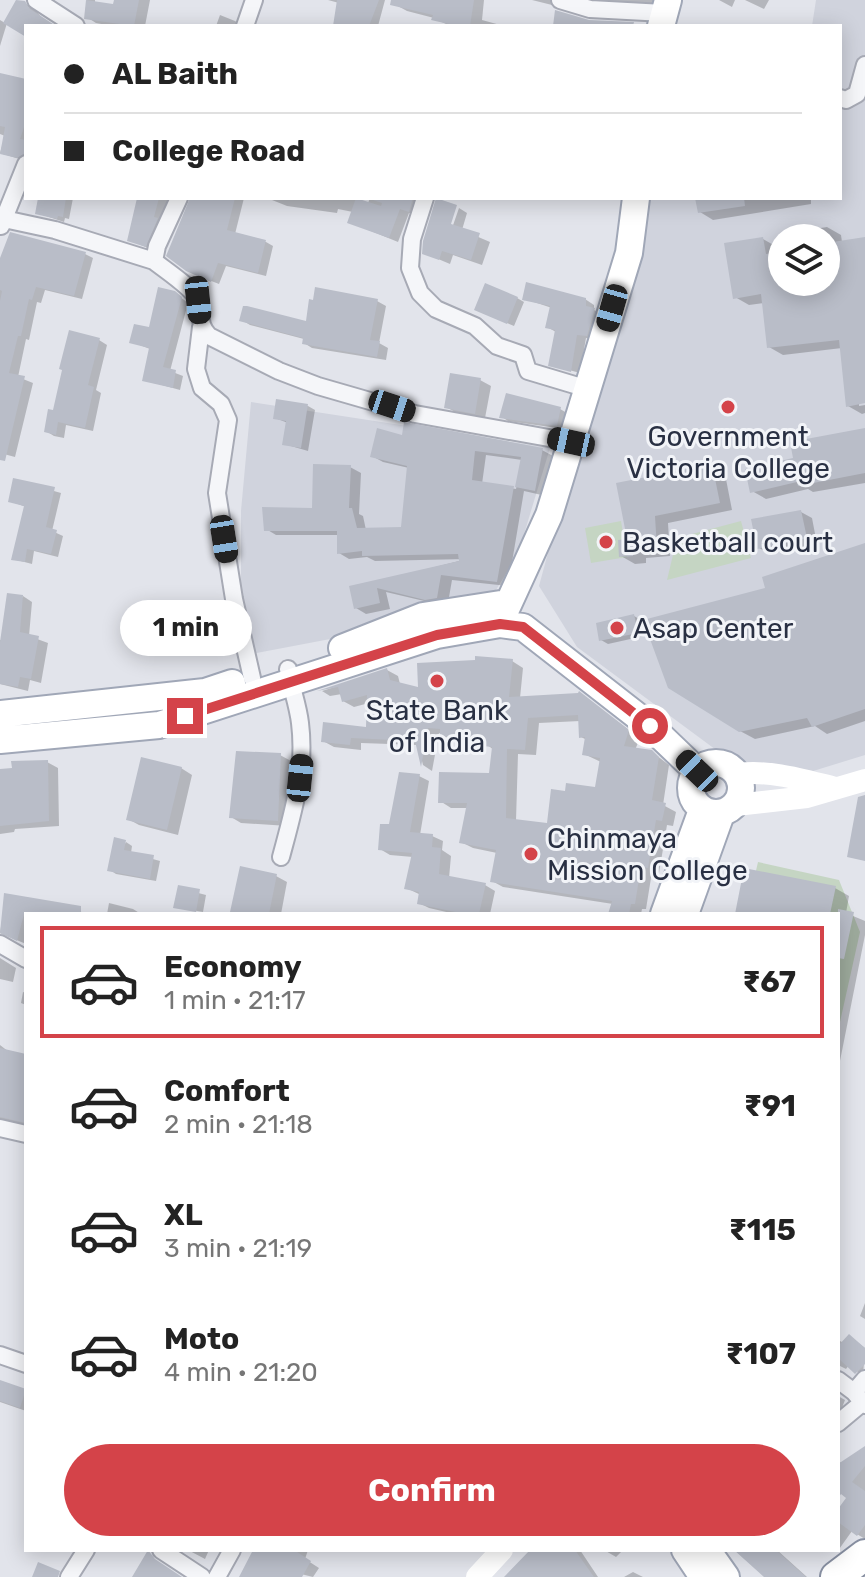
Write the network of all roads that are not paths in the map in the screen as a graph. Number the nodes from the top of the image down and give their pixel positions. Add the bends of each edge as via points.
1 (36, 0) edge
2 (254, 0) edge
3 (560, 0) edge
4 (664, 13) edge
5 (72, 24) edge
6 (246, 24) edge
7 (865, 65) edge
8 (842, 99) edge
9 (24, 169) edge
10 (178, 200) edge
11 (424, 200) edge
12 (636, 200) edge
13 (2, 224) edge
14 (154, 261) junction
15 (201, 327) junction
16 (588, 389) junction
17 (571, 442) junction
18 (503, 614) junction
19 (289, 674) junction
20 (252, 678) junction
21 (0, 714) edge
22 (0, 740) edge
23 (703, 767) junction
24 (738, 774) junction
25 (865, 780) edge
26 (837, 788) junction
27 (719, 810) junction
28 (281, 857) dead end
29 (665, 912) edge
30 (686, 912) edge
31 (0, 944) edge
32 (24, 958) edge
33 (0, 1128) edge
34 (24, 1134) edge
35 (0, 1355) edge
36 (24, 1363) edge
37 (840, 1381) edge
38 (862, 1395) edge
39 (840, 1421) edge
40 (85, 1552) edge
41 (164, 1552) edge
42 (231, 1552) edge
43 (500, 1552) edge
44 (686, 1552) edge
45 (708, 1552) edge
46 (865, 1555) edge
47 (69, 1577) edge
48 (202, 1577) edge
49 (217, 1577) edge
50 (477, 1577) edge
51 (703, 1577) edge
52 (726, 1577) edge
53 (836, 1577) edge

1 - 5 street
2 - 6 street
3 - 4 street via 590,9
7 - 8 street via 857,94
9 - 13 street
10 - 14 street
11 - 16 street via 412,239 410,268 420,293 436,309 475,326 497,346 523,355 528,371
12 - 16 main road via 629,253
13 - 14 street via 55,230
14 - 15 street via 192,290
15 - 17 street via 242,354 318,386 415,414
15 - 20 street via 196,369 202,388 221,404 228,420 217,493
16 - 17 main road
17 - 18 main road via 549,515
18 - 19 main road via 423,616
18 - 23 main road via 677,731
19 - 20 main road
19 - 22 main road via 159,725
19 - 28 street via 302,762
20 - 21 main road via 205,692
23 - 24 main road via 720,762
23 - 27 main road via 692,780 694,802
24 - 26 main road via 779,774
24 - 27 main road via 741,796
25 - 26 main road
26 - 27 main road
27 - 29 main road
27 - 30 main road
31 - 32 street
33 - 34 street
35 - 36 street
37 - 38 street
38 - 39 street
40 - 47 street
41 - 48 street
42 - 49 street
43 - 50 main road
44 - 51 main road
45 - 52 main road
46 - 53 highway

